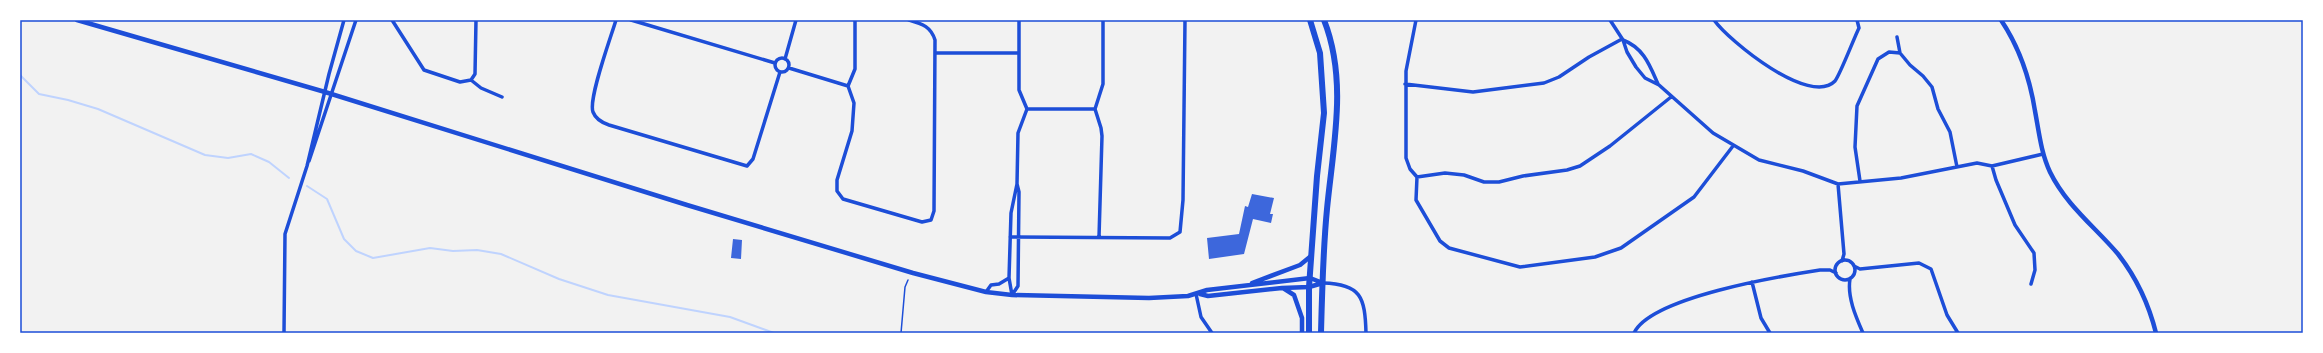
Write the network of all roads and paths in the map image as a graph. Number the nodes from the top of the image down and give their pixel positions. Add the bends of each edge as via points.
1 (77, 20) edge
2 (344, 20) edge
3 (356, 20) edge
4 (392, 20) edge
5 (476, 20) edge
6 (616, 20) edge
7 (631, 20) edge
8 (796, 20) edge
9 (855, 20) edge
10 (909, 20) edge
11 (1019, 20) edge
12 (1103, 20) edge
13 (1185, 20) edge
14 (1310, 20) edge
15 (1324, 20) edge
16 (1416, 20) edge
17 (1610, 20) edge
18 (1714, 20) edge
19 (1857, 20) edge
20 (2001, 20) edge
21 (1897, 37) dead end
22 (1623, 40) junction
23 (935, 53) junction
24 (1018, 53) junction
25 (1900, 53) junction
26 (785, 59) junction
27 (775, 63) junction
28 (789, 68) junction
29 (780, 72) junction
30 (471, 80) junction
31 (1405, 84) junction
32 (1659, 85) junction
33 (848, 86) junction
34 (324, 92) junction
35 (332, 94) junction
36 (502, 97) dead end
37 (1671, 97) junction
38 (1027, 109) junction
39 (1095, 109) junction
40 (1732, 146) junction
41 (2043, 154) junction
42 (306, 166) junction
43 (1992, 166) junction
44 (1957, 167) junction
45 (1417, 177) junction
46 (1860, 181) junction
47 (1016, 184) junction
48 (1838, 184) junction
49 (1010, 237) junction
50 (1019, 237) junction
51 (1099, 237) junction
52 (1844, 254) junction
53 (1312, 255) junction
54 (1842, 261) junction
55 (1848, 261) junction
56 (1854, 266) junction
57 (1836, 267) junction
58 (1860, 268) junction
59 (1830, 270) junction
60 (1855, 272) junction
61 (1836, 273) junction
62 (1009, 278) junction
63 (1310, 278) junction
64 (1850, 279) junction
65 (908, 280) dead end
66 (1844, 280) junction
67 (1752, 282) junction
68 (1323, 283) junction
69 (1248, 284) junction
70 (2032, 284) dead end
71 (1309, 287) junction
72 (1849, 287) junction
73 (1282, 288) junction
74 (986, 292) junction
75 (1197, 294) junction
76 (1012, 295) junction
77 (284, 333) edge
78 (901, 333) edge
79 (1212, 333) edge
80 (1302, 333) edge
81 (1309, 333) edge
82 (1321, 333) edge
83 (1366, 333) edge
84 (1634, 333) edge
85 (1770, 333) edge
86 (1863, 333) edge
87 (1958, 333) edge
88 (2156, 333) edge

1 - 34 street
2 - 34 street
3 - 35 street
4 - 30 street via 424,70 460,82
5 - 30 street via 476,70
6 - 29 street via 593,98 593,113 602,122 610,125 747,166 753,160
7 - 27 street
8 - 26 street
9 - 33 street via 855,69
10 - 23 street via 924,24 932,31
11 - 24 street
12 - 39 street via 1103,84
13 - 51 street via 1182,228 1177,235 1170,238
14 - 53 main road via 1320,53 1324,93
15 - 68 main road via 1334,56 1337,109
16 - 31 street
17 - 22 street
18 - 19 street via 1768,68 1815,87 1835,81 1859,28
20 - 41 street via 2026,71
21 - 25 street
22 - 31 street via 1544,83 1477,92
22 - 32 street via 1635,45 1649,63
22 - 32 street via 1636,68 1645,78
23 - 24 street
23 - 33 street via 934,211 931,220 926,222 843,198 837,191 837,180 852,131 854,103
24 - 38 street via 1019,90
25 - 44 street via 1932,87 1938,109 1950,132
25 - 46 street via 1889,52 1878,59 1857,106 1855,147
26 - 27 street via 779,59
26 - 28 street via 789,63
27 - 29 street via 776,69
28 - 29 street via 787,72
28 - 33 street
30 - 36 street via 481,88
31 - 45 street via 1406,158 1410,169
32 - 37 street
34 - 35 street
34 - 42 street
35 - 42 street via 314,150
35 - 74 street via 694,208
37 - 40 street
37 - 45 street via 1610,146 1580,166 1499,182 1484,182 1445,173
38 - 39 street
38 - 47 street via 1018,133
39 - 51 street via 1102,136
40 - 45 street via 1699,192 1621,248 1595,257 1520,267 1456,250 1440,241 1416,200
40 - 48 street via 1759,160 1803,171
41 - 43 street
41 - 88 street via 2059,188 2079,214 2118,254 2134,277
42 - 77 street via 284,234
43 - 44 street via 1977,163
43 - 70 street via 2014,225 2034,253 2035,270
44 - 46 street via 1901,178
46 - 48 street
47 - 49 street
47 - 50 street via 1019,192
48 - 52 street
49 - 50 street
49 - 62 street
50 - 51 street
50 - 76 street via 1018,286
52 - 54 street
52 - 55 street
53 - 63 main road
53 - 69 street via 1300,265
54 - 55 street
54 - 57 street
55 - 56 street
56 - 58 street
56 - 60 street
57 - 59 street
57 - 61 street
58 - 60 street
58 - 87 street via 1926,264 1931,269
59 - 61 street
59 - 67 street
60 - 64 street
61 - 66 street
62 - 74 street via 991,285
62 - 76 street
63 - 68 street
63 - 69 street
63 - 71 main road
64 - 66 street
64 - 72 street
65 - 78 path via 905,287
66 - 72 street
67 - 84 street via 1725,287 1686,301 1651,317 1638,325
67 - 85 street via 1761,318
68 - 71 street
68 - 82 main road
68 - 83 street via 1343,284 1358,292 1364,304
69 - 75 street via 1207,290
71 - 73 street
71 - 81 main road
72 - 86 street
73 - 75 street via 1208,296
73 - 80 street via 1294,295 1302,318
74 - 76 street
75 - 76 street via 1149,298
75 - 79 street via 1201,317

